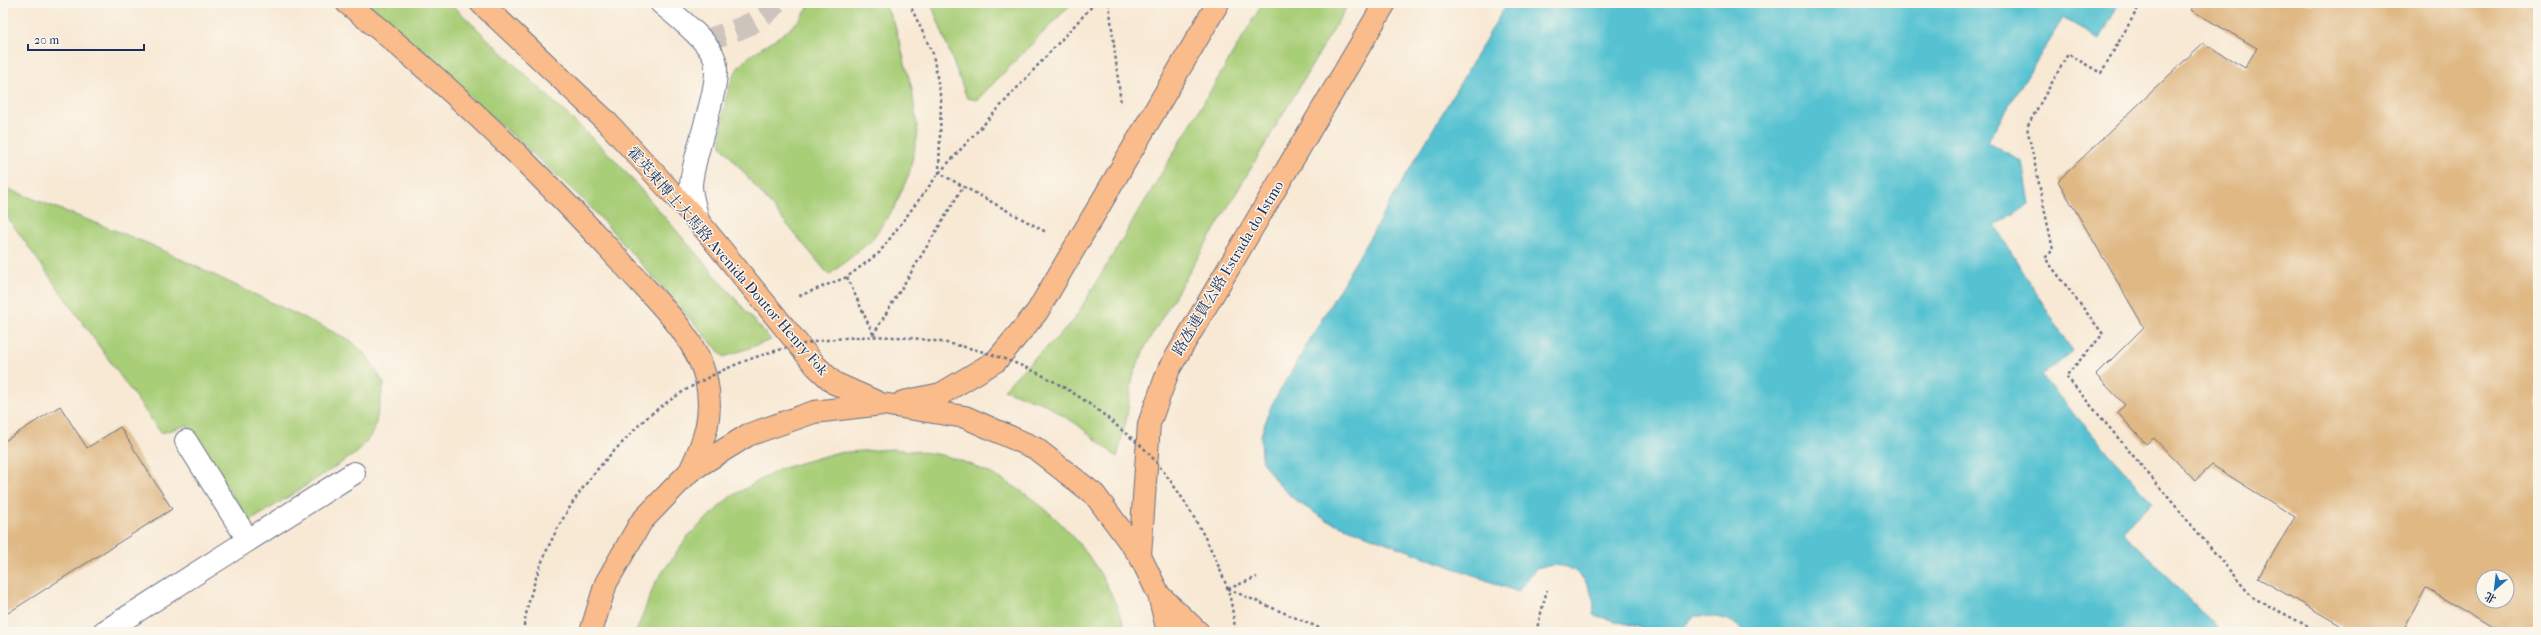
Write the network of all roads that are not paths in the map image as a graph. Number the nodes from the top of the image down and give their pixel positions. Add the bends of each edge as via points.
1 (348, 3) edge
2 (481, 3) edge
3 (661, 3) edge
4 (1218, 3) edge
5 (1385, 3) edge
6 (698, 221) junction
7 (886, 404) junction
8 (186, 441) dead end
9 (690, 471) junction
10 (354, 473) dead end
11 (248, 540) junction
12 (1140, 556) junction
13 (1159, 595) junction
14 (104, 632) edge
15 (591, 632) edge
16 (1168, 632) edge
17 (1198, 632) edge

1 - 9 main road via 386,33 554,189 672,318 693,348 706,378 710,410 704,442
2 - 6 main road, 霍英東博士大馬路 Avenida Doutor Henry Fok via 606,121
3 - 6 lane via 703,41 715,60 714,84 691,186
4 - 7 main road via 1037,312 996,361 941,394
5 - 12 main road, 路氹連貫公路 Estrada do Istmo via 1169,369 1149,424
6 - 7 main road, 霍英東博士大馬路 Avenida Doutor Henry Fok via 816,366 834,383
7 - 9 main road via 806,414 748,435
7 - 12 main road via 965,417 1035,448 1095,495
8 - 11 lane
9 - 15 main road via 641,522 606,583
10 - 11 lane
11 - 14 lane
12 - 13 main road
13 - 16 main road
13 - 17 main road

